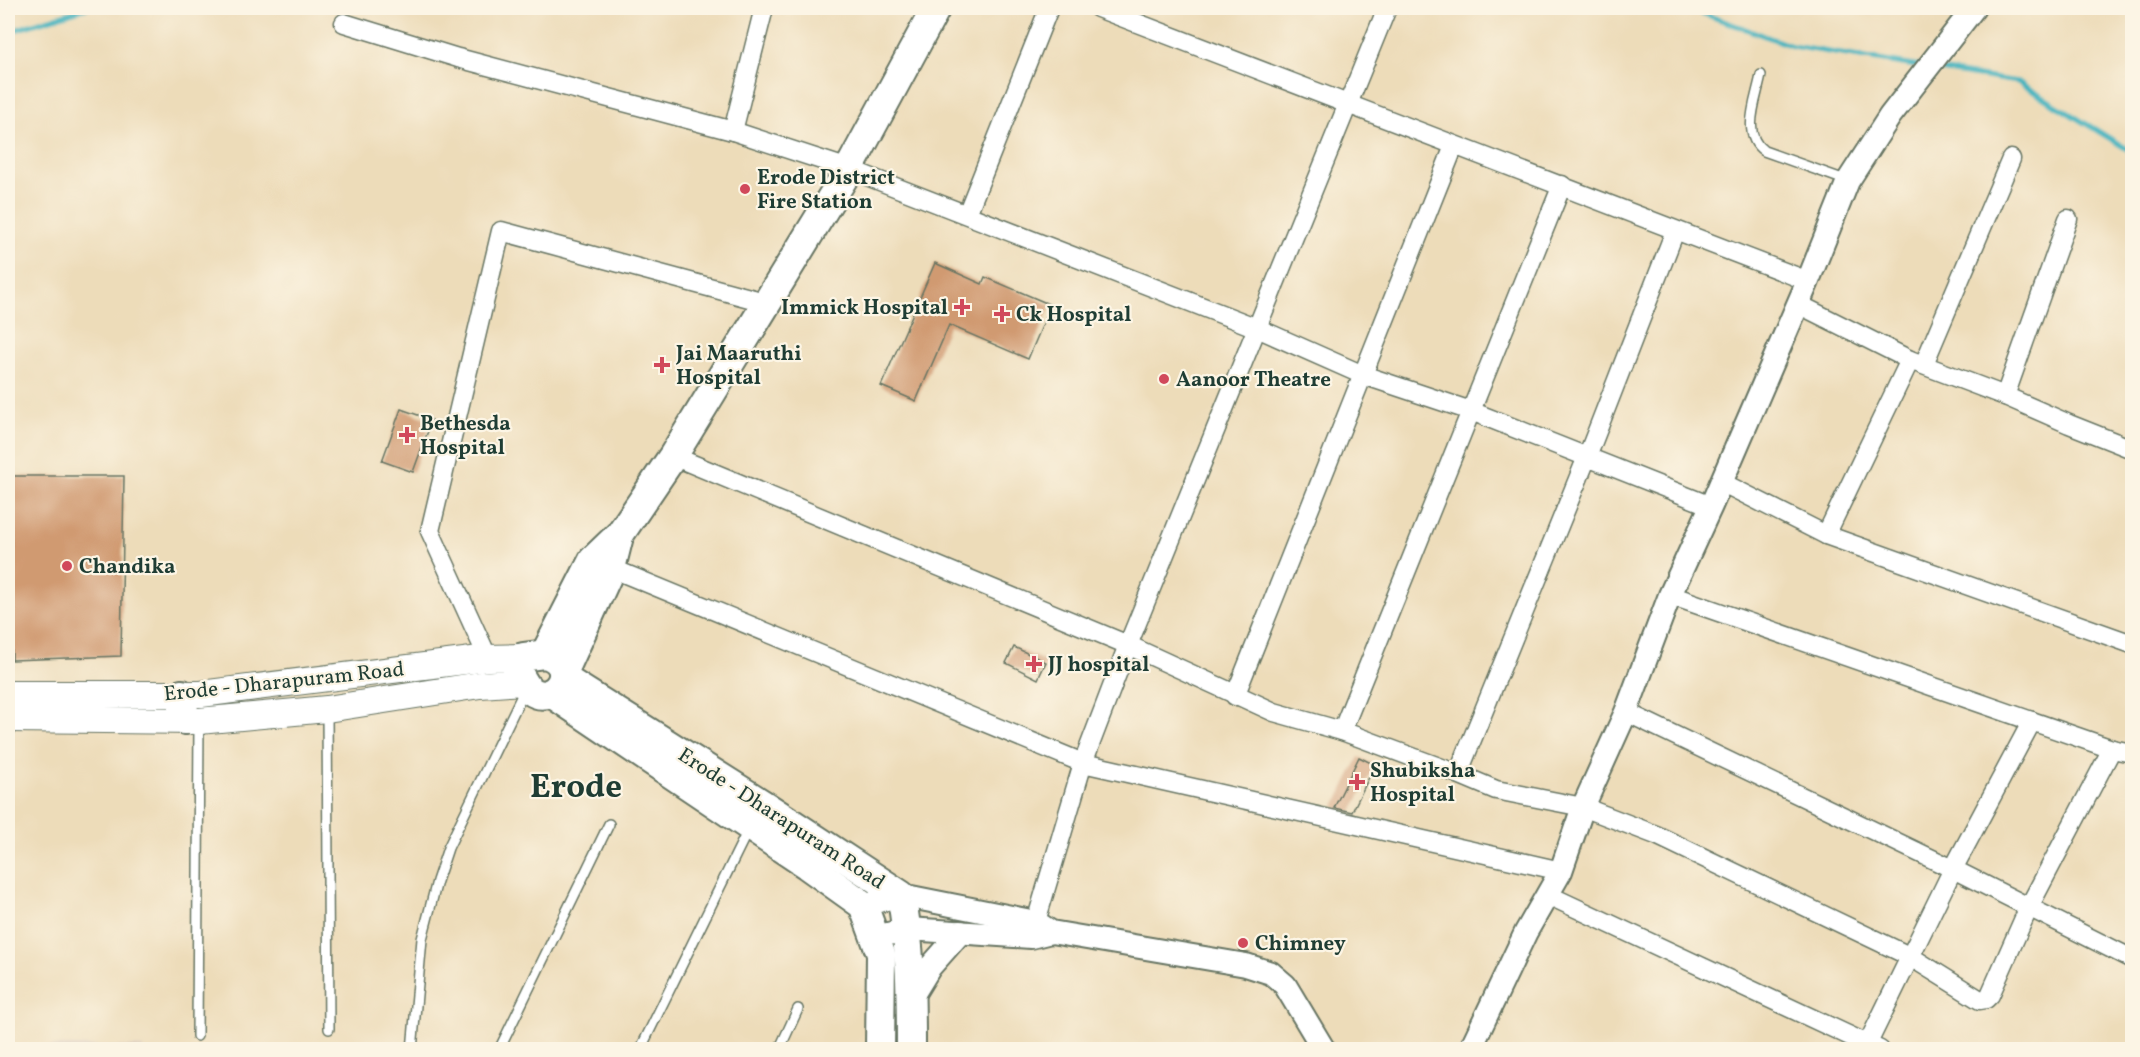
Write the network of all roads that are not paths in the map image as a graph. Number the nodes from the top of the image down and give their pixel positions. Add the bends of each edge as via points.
1 (764, 8) edge
2 (936, 8) edge
3 (1049, 8) edge
4 (1098, 8) edge
5 (1387, 8) edge
6 (1972, 10) edge
7 (1122, 12) edge
8 (344, 23) dead end
9 (1761, 75) dead end
10 (1347, 102) junction
11 (733, 131) junction
12 (1454, 146) junction
13 (2011, 159) dead end
14 (849, 169) junction
15 (1848, 181) junction
16 (1562, 185) junction
17 (968, 214) junction
18 (2068, 219) dead end
19 (1675, 231) junction
20 (1808, 281) junction
21 (768, 303) junction
22 (1798, 304) junction
23 (1257, 328) junction
24 (1917, 362) junction
25 (1363, 375) junction
26 (2006, 396) junction
27 (1471, 411) junction
28 (2133, 449) edge
29 (673, 456) junction
30 (1587, 457) junction
31 (1721, 482) junction
32 (1711, 506) junction
33 (620, 534) junction
34 (1826, 535) junction
35 (611, 568) junction
36 (1670, 595) junction
37 (2133, 644) edge
38 (1128, 645) junction
39 (488, 658) junction
40 (542, 675) junction
41 (8, 694) edge
42 (1235, 696) junction
43 (327, 709) junction
44 (189, 712) junction
45 (1626, 712) junction
46 (8, 719) edge
47 (2032, 721) junction
48 (1342, 731) junction
49 (2112, 749) junction
50 (2133, 753) edge
51 (1083, 763) junction
52 (1458, 774) junction
53 (1583, 807) junction
54 (609, 824) dead end
55 (750, 826) junction
56 (1953, 869) junction
57 (1561, 871) junction
58 (901, 895) junction
59 (1548, 895) junction
60 (863, 905) junction
61 (2030, 907) junction
62 (908, 929) junction
63 (1040, 930) junction
64 (962, 932) junction
65 (876, 937) junction
66 (1911, 957) junction
67 (2133, 959) edge
68 (911, 998) junction
69 (798, 1009) dead end
70 (329, 1029) dead end
71 (197, 1036) dead end
72 (1874, 1046) edge
73 (412, 1050) edge
74 (499, 1050) edge
75 (640, 1050) edge
76 (779, 1050) edge
77 (880, 1050) edge
78 (910, 1050) edge
79 (1324, 1050) edge
80 (1470, 1050) edge

1 - 11 street
2 - 14 main road
3 - 17 street
4 - 7 street
5 - 10 street
6 - 15 street via 1890,116
7 - 10 street
8 - 11 street via 458,58
9 - 15 lane via 1751,124 1753,141 1764,151
10 - 12 street
10 - 23 street
11 - 14 street
12 - 16 street
12 - 25 street
13 - 24 street
14 - 17 street
14 - 21 main road
15 - 20 street
16 - 19 street
16 - 27 street
17 - 23 street
18 - 26 street
19 - 20 street
19 - 30 street
20 - 22 street
21 - 29 main road
21 - 39 street via 501,231 430,531
22 - 24 street
22 - 31 street
23 - 25 street
23 - 38 street
24 - 26 street
24 - 34 street
25 - 27 street
25 - 42 street
26 - 28 street
27 - 30 street
27 - 48 street
29 - 33 main road
29 - 38 street
30 - 32 street
30 - 52 street
31 - 32 street
31 - 34 street
32 - 36 street
33 - 35 main road
33 - 40 main road via 593,560
34 - 37 street
35 - 40 main road
35 - 51 street
36 - 45 street
36 - 47 street
38 - 42 street
38 - 51 street
39 - 40 main road, Erode - Dharapuram Road
39 - 44 main road, Erode - Dharapuram Road via 201,694
40 - 43 main road
40 - 55 main road, Erode - Dharapuram Road
40 - 58 main road, Erode - Dharapuram Road via 764,805
40 - 73 lane via 448,848 422,939
41 - 44 main road, Erode - Dharapuram Road
42 - 48 street via 1274,712
43 - 44 main road
43 - 70 lane
44 - 46 main road
44 - 71 lane
45 - 53 street
45 - 56 street
47 - 49 street
47 - 56 street
48 - 52 street
49 - 50 street
49 - 61 street
51 - 57 street
51 - 63 street
52 - 53 street via 1496,790
53 - 57 street
53 - 66 street via 1656,835
54 - 74 lane
55 - 60 main road, Erode - Dharapuram Road
55 - 75 lane
56 - 61 street
56 - 66 street
57 - 59 street
58 - 60 street
58 - 62 main road, Erode - Dharapuram Road
58 - 63 street
59 - 72 street
59 - 80 street via 1526,932
60 - 65 main road, Erode - Dharapuram Road
61 - 66 street via 1986,999 1972,997
61 - 67 street
62 - 64 street
62 - 65 street
62 - 68 main road, Erode - Dharapuram Road
63 - 64 street
63 - 79 street via 1246,964 1270,973 1285,985
64 - 68 street via 930,967
65 - 77 main road, Erode - Dharapuram Road via 881,954
66 - 72 street
68 - 78 main road, Erode - Dharapuram Road
69 - 76 lane

